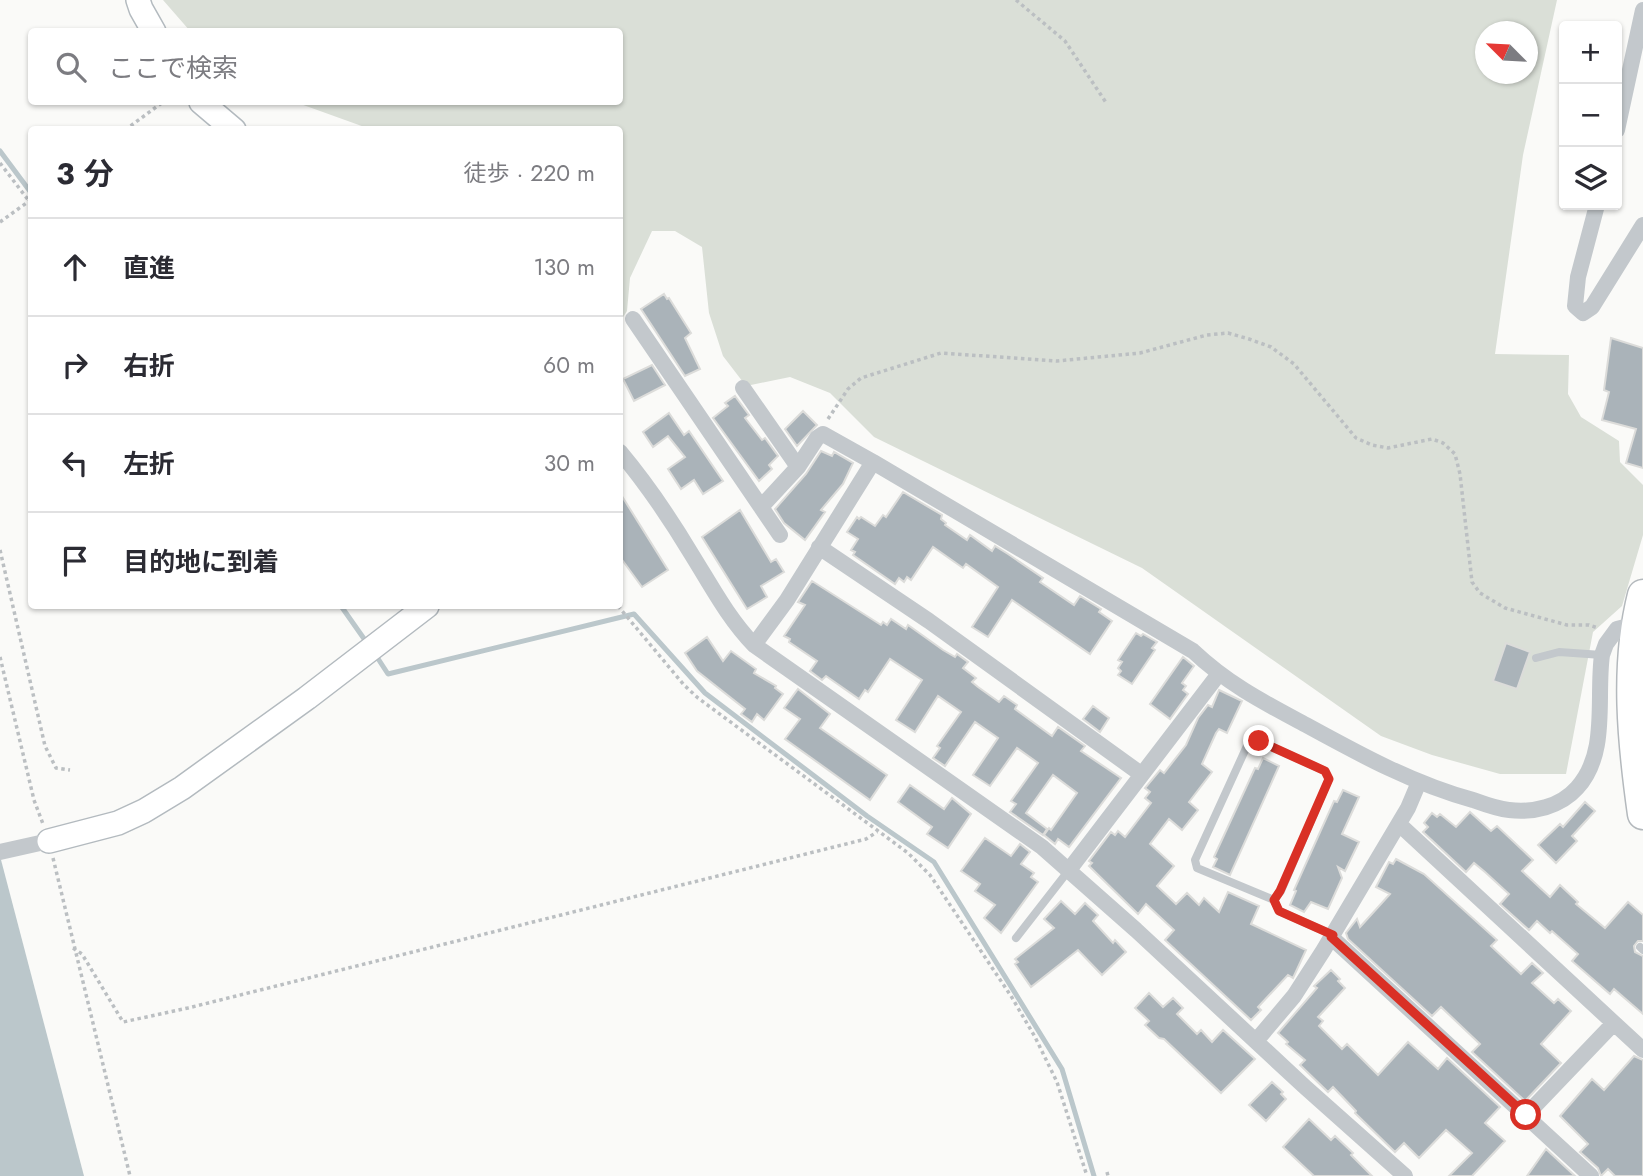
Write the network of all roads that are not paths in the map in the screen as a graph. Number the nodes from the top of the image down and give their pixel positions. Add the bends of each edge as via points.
1 (138, 0) edge
2 (1643, 10) edge
3 (153, 28) edge
4 (205, 105) edge
5 (1622, 107) edge
6 (229, 126) edge
7 (1596, 210) edge
8 (1643, 225) edge
9 (633, 319) dead end
10 (743, 388) dead end
11 (623, 456) edge
12 (873, 462) junction
13 (798, 467) junction
14 (761, 507) junction
15 (780, 535) dead end
16 (819, 547) junction
17 (1643, 595) edge
18 (423, 609) edge
19 (1624, 630) junction
20 (754, 645) junction
21 (1602, 655) junction
22 (1536, 657) dead end
23 (1218, 675) junction
24 (1142, 774) junction
25 (1419, 782) junction
26 (1643, 814) edge
27 (1399, 824) junction
28 (46, 841) joint
29 (0, 852) edge
30 (1069, 870) junction
31 (1274, 900) junction
32 (1332, 936) junction
33 (1016, 938) dead end
34 (1614, 1023) junction
35 (1256, 1041) junction
36 (1643, 1050) edge
37 (1526, 1115) junction
38 (1405, 1176) edge
39 (1591, 1176) edge

1 - 3 street
2 - 5 street
4 - 6 street
7 - 8 street via 1578,277 1575,306 1583,313 1592,307
9 - 14 street
10 - 13 street
11 - 20 street via 690,551 733,624
12 - 13 street via 823,434
12 - 16 street
12 - 23 street via 1193,651
13 - 14 street
14 - 15 street
16 - 20 street
16 - 24 street
17 - 19 highway
18 - 28 street via 173,793 118,823
19 - 21 street
19 - 26 highway
20 - 30 street
21 - 22 lane via 1559,652
21 - 25 street via 1595,751 1579,787 1568,797 1545,808 1508,810
23 - 24 street
23 - 25 street via 1351,751
24 - 30 street
25 - 27 street
27 - 32 street
27 - 34 street
28 - 29 street
30 - 33 lane
30 - 35 street
31 - 31 lane via 1329,779 1325,771 1259,741 1247,746 1195,860 1197,869
31 - 32 lane via 1279,911
32 - 35 street via 1294,996
32 - 37 street
34 - 36 street
34 - 37 street
35 - 38 street
37 - 39 street

